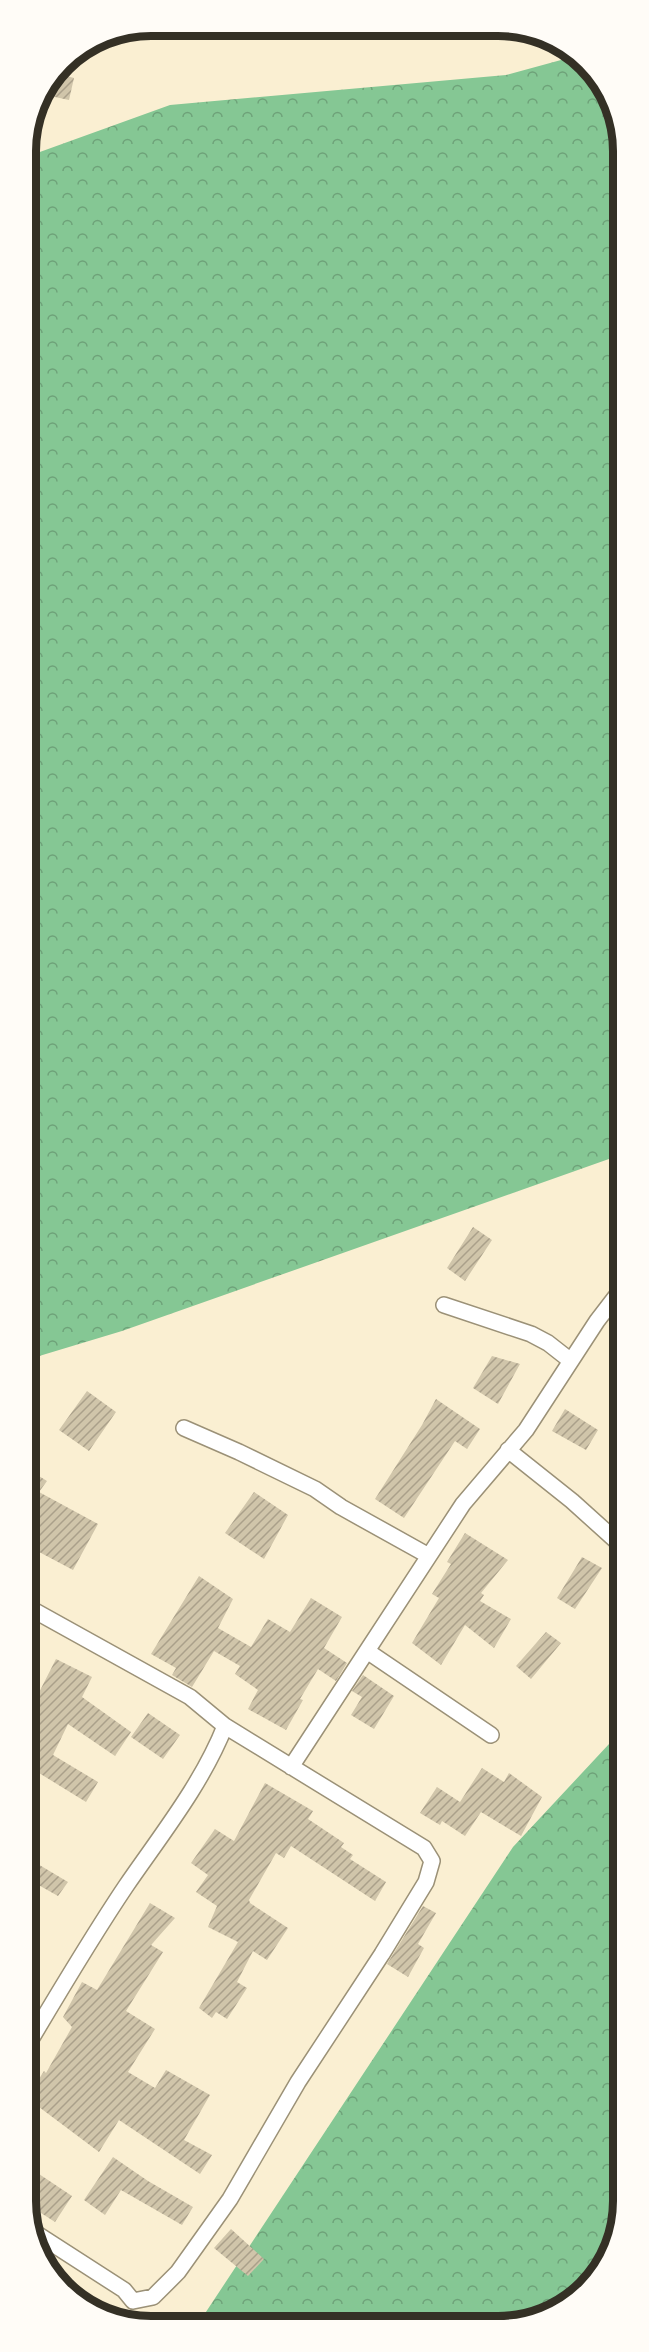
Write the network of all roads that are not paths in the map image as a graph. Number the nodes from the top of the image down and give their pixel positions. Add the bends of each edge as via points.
1 (613, 1303) edge
2 (444, 1305) dead end
3 (571, 1361) junction
4 (184, 1428) dead end
5 (508, 1450) junction
6 (613, 1538) edge
7 (429, 1556) junction
8 (36, 1612) edge
9 (367, 1651) junction
10 (225, 1726) junction
11 (491, 1735) dead end
12 (291, 1767) junction
13 (36, 2031) edge
14 (43, 2238) edge

1 - 3 street
2 - 3 street via 531,1334
3 - 5 street via 526,1430
4 - 7 street via 315,1489
5 - 6 street
5 - 7 street via 463,1503
7 - 9 street
8 - 10 street via 190,1697
9 - 11 street
9 - 12 street
10 - 12 street
10 - 13 street via 190,1793 93,1935
12 - 14 street via 424,1848 432,1861 426,1882 298,2082 230,2199 177,2272 153,2297 133,2301 124,2290

